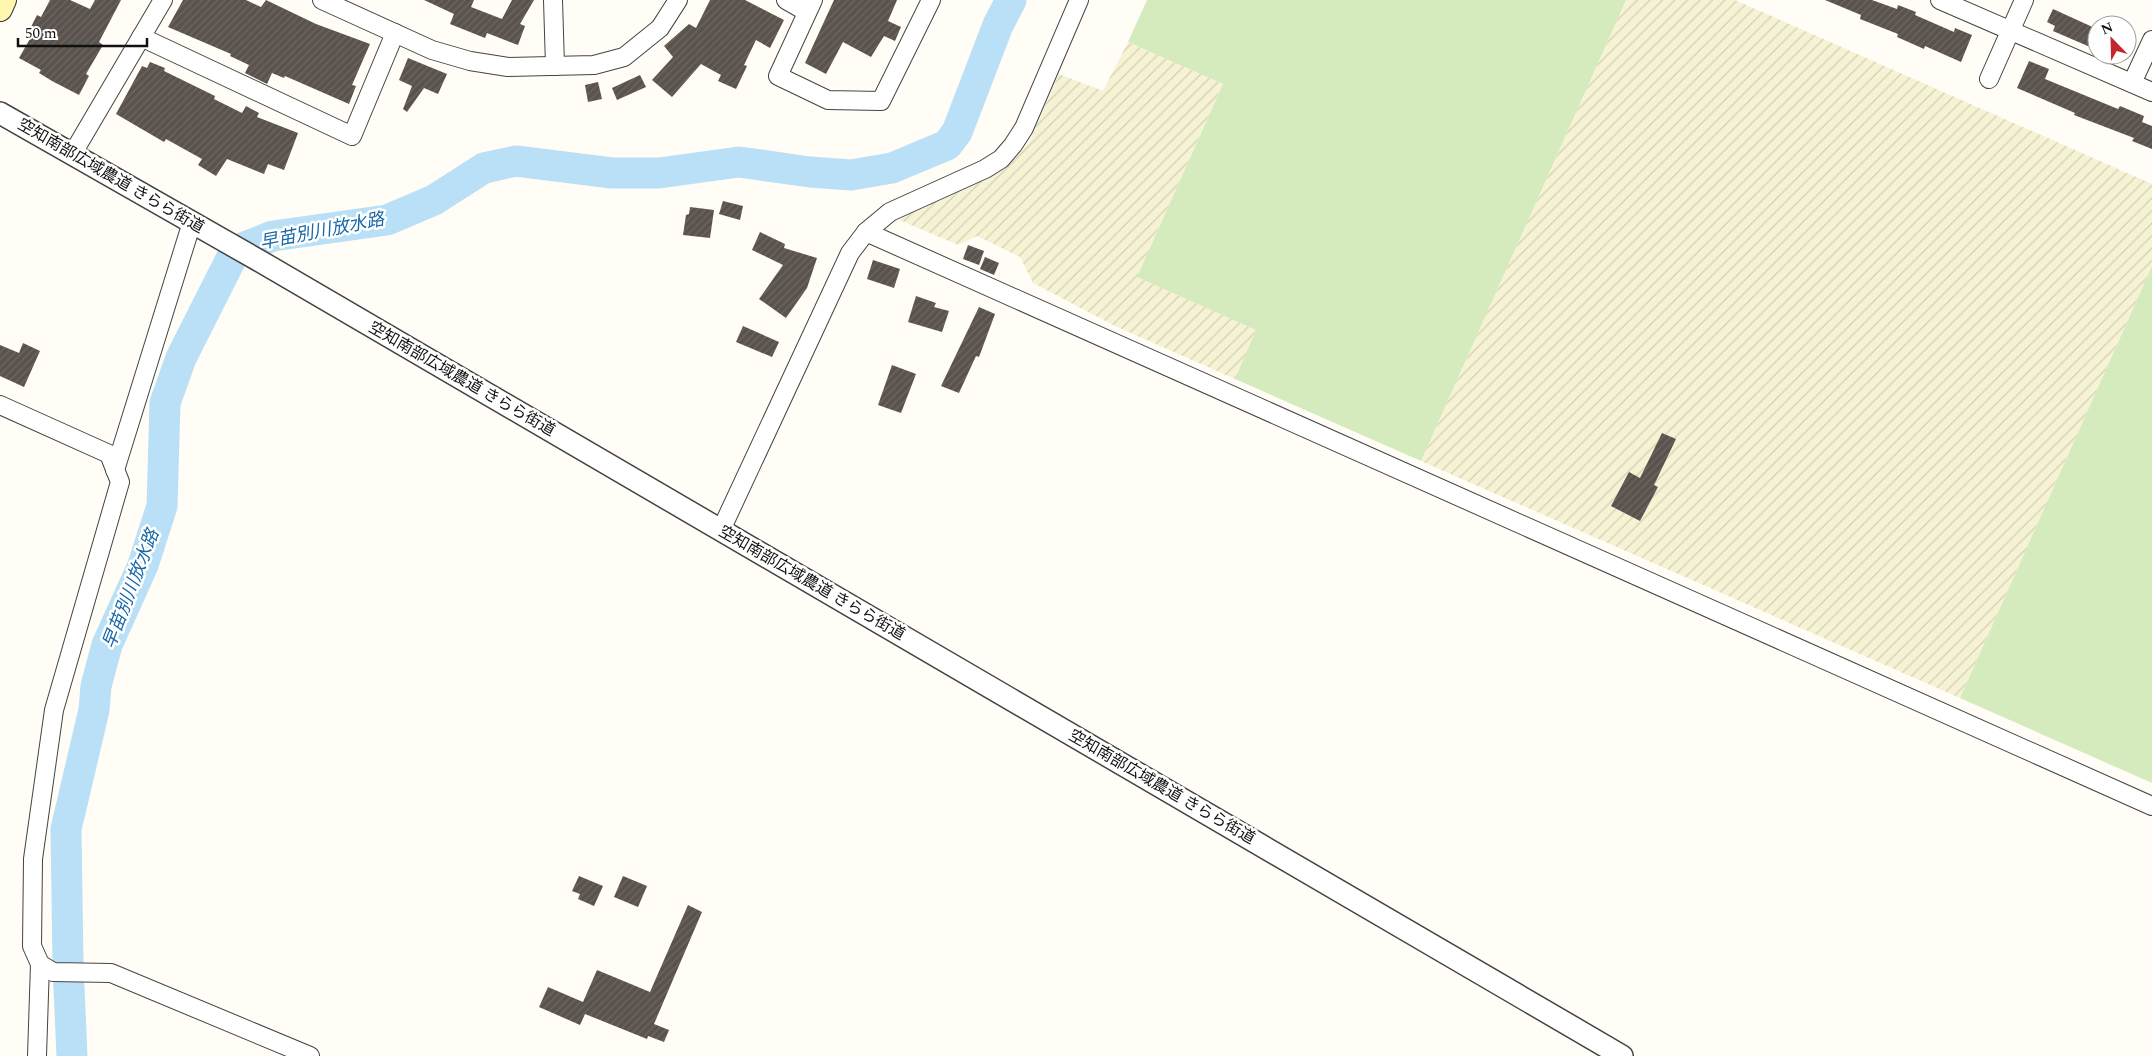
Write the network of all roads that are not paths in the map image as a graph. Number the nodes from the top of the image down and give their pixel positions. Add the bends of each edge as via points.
1 (4, 0) edge
2 (163, 0) edge
3 (322, 0) edge
4 (553, 0) edge
5 (678, 0) edge
6 (786, 0) edge
7 (931, 0) edge
8 (1079, 0) edge
9 (1940, 0) edge
10 (2024, 0) edge
11 (810, 6) edge
12 (0, 9) edge
13 (2011, 30) junction
14 (395, 33) junction
15 (141, 37) junction
16 (2152, 40) edge
17 (555, 66) junction
18 (1989, 79) dead end
19 (2132, 83) junction
20 (2152, 92) edge
21 (0, 113) edge
22 (73, 153) junction
23 (192, 222) junction
24 (866, 232) junction
25 (0, 405) edge
26 (115, 470) junction
27 (721, 530) junction
28 (2152, 806) edge
29 (46, 968) junction
30 (37, 1056) edge
31 (310, 1056) edge
32 (1622, 1056) edge

1 - 12 main road
2 - 15 street
3 - 14 street
4 - 17 street
5 - 17 street via 660,28 624,57 594,65
6 - 11 street
7 - 11 street via 881,101 828,100 778,76
8 - 24 street via 1014,146 985,169 890,212
9 - 13 street
10 - 13 street
13 - 18 street
13 - 19 street
14 - 15 street via 352,136
14 - 17 street via 432,50 470,61 508,67
15 - 22 street
16 - 19 street
19 - 20 street
21 - 22 street, 空知南部広域農道 きらら街道
22 - 23 street, 空知南部広域農道 きらら街道
23 - 26 street
23 - 27 street, 空知南部広域農道 きらら街道
24 - 27 street via 850,253
24 - 28 street
25 - 26 street via 109,454
26 - 29 street via 120,482 54,710 33,859 32,946
27 - 32 street, 空知南部広域農道 きらら街道
29 - 30 street
29 - 31 street via 111,973

